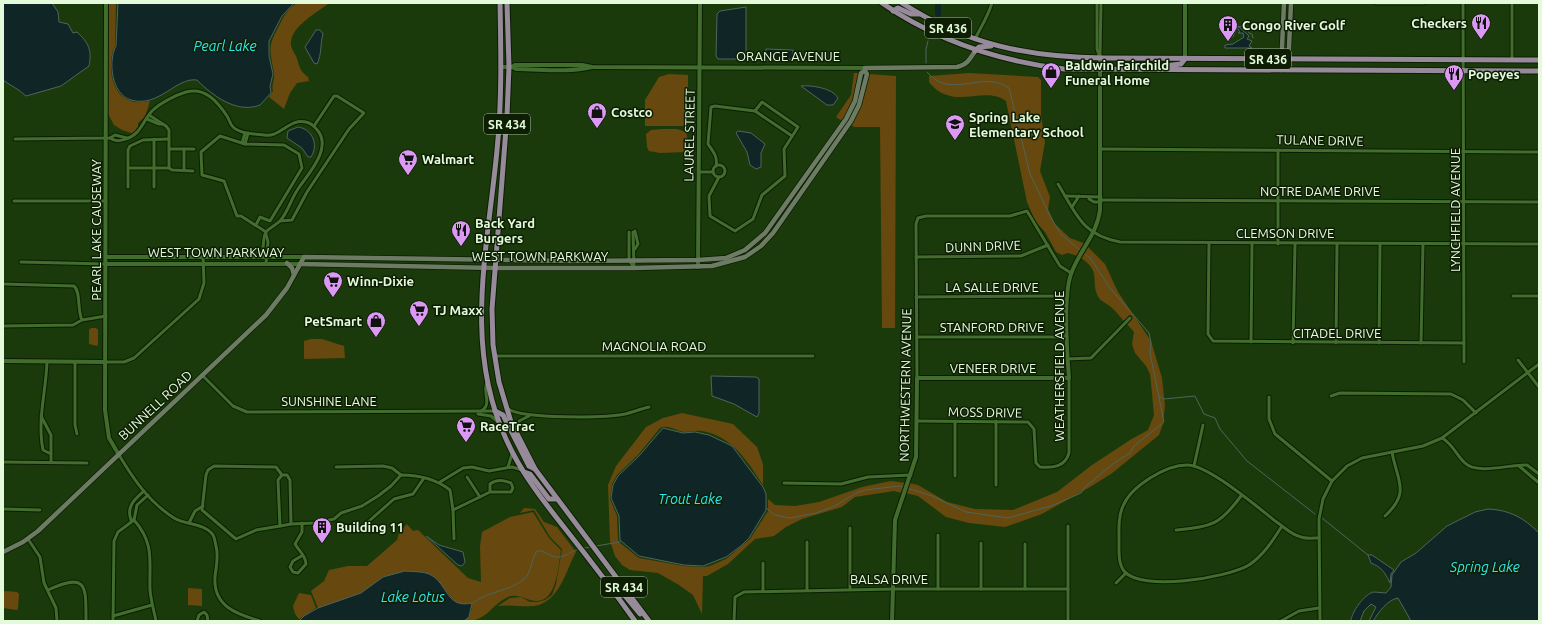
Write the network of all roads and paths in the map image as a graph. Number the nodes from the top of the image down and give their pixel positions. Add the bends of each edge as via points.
1 (106, 3) edge
2 (500, 3) edge
3 (508, 3) edge
4 (700, 3) edge
5 (882, 3) edge
6 (902, 3) edge
7 (992, 3) edge
8 (1097, 3) edge
9 (1101, 3) edge
10 (1185, 3) edge
11 (1284, 3) edge
12 (1291, 3) edge
13 (1376, 3) edge
14 (1424, 3) edge
15 (1463, 3) edge
16 (1512, 3) edge
17 (893, 10) junction
18 (920, 14) junction
19 (975, 40) junction
20 (998, 46) junction
21 (975, 51) junction
22 (1100, 58) junction
23 (1185, 58) junction
24 (1282, 59) junction
25 (1288, 59) junction
26 (1463, 59) junction
27 (1512, 59) junction
28 (1539, 60) edge
29 (502, 67) junction
30 (510, 67) junction
31 (700, 67) junction
32 (865, 69) junction
33 (1538, 69) edge
34 (1100, 70) junction
35 (1159, 70) junction
36 (1281, 70) junction
37 (1288, 70) junction
38 (1464, 71) junction
39 (755, 111) junction
40 (149, 115) junction
41 (147, 119) junction
42 (163, 124) junction
43 (315, 125) junction
44 (246, 133) junction
45 (792, 136) junction
46 (108, 138) junction
47 (14, 139) dead end
48 (154, 139) junction
49 (169, 139) junction
50 (244, 143) junction
51 (497, 148) junction
52 (169, 149) junction
53 (184, 149) junction
54 (194, 149) dead end
55 (1100, 149) junction
56 (1278, 150) junction
57 (1465, 152) junction
58 (1539, 152) edge
59 (496, 163) junction
60 (504, 166) junction
61 (716, 166) junction
62 (128, 168) junction
63 (154, 168) junction
64 (169, 168) junction
65 (184, 170) junction
66 (193, 171) dead end
67 (699, 172) junction
68 (713, 172) junction
69 (719, 177) junction
70 (502, 180) junction
71 (1058, 184) dead end
72 (128, 187) dead end
73 (154, 187) dead end
74 (1065, 196) junction
75 (1079, 196) junction
76 (1101, 200) junction
77 (14, 201) dead end
78 (106, 201) junction
79 (1278, 201) junction
80 (1465, 202) junction
81 (1539, 202) edge
82 (1072, 207) junction
83 (284, 216) junction
84 (293, 218) junction
85 (280, 221) junction
86 (256, 225) junction
87 (266, 232) junction
88 (629, 232) dead end
89 (634, 232) dead end
90 (1093, 234) junction
91 (1209, 243) junction
92 (1252, 243) junction
93 (1278, 244) junction
94 (1295, 244) junction
95 (1337, 244) junction
96 (1380, 244) junction
97 (1423, 244) junction
98 (1465, 244) junction
99 (1539, 244) edge
100 (1048, 245) junction
101 (106, 256) junction
102 (203, 256) junction
103 (266, 256) junction
104 (304, 257) junction
105 (916, 257) junction
106 (485, 260) junction
107 (629, 260) junction
108 (635, 260) junction
109 (698, 260) junction
110 (496, 261) junction
111 (21, 262) dead end
112 (203, 263) junction
113 (266, 263) junction
114 (287, 263) junction
115 (106, 264) junction
116 (300, 264) junction
117 (484, 267) junction
118 (698, 267) junction
119 (495, 268) junction
120 (634, 268) junction
121 (1071, 273) junction
122 (294, 276) junction
123 (3, 284) edge
124 (1068, 296) junction
125 (1512, 296) dead end
126 (1539, 296) edge
127 (916, 297) junction
128 (106, 316) junction
129 (1130, 318) dead end
130 (82, 320) junction
131 (3, 326) edge
132 (917, 337) junction
133 (1067, 337) junction
134 (1251, 342) junction
135 (1294, 343) junction
136 (1336, 343) junction
137 (1379, 343) junction
138 (1421, 343) junction
139 (1464, 343) junction
140 (494, 356) junction
141 (813, 356) dead end
142 (1067, 359) junction
143 (1518, 360) dead end
144 (3, 361) edge
145 (47, 362) junction
146 (75, 362) junction
147 (105, 362) junction
148 (1464, 362) dead end
149 (1539, 364) edge
150 (1527, 372) junction
151 (203, 376) junction
152 (917, 378) junction
153 (1069, 378) junction
154 (487, 382) junction
155 (1539, 387) edge
156 (1331, 396) dead end
157 (1269, 397) dead end
158 (649, 407) dead end
159 (506, 408) junction
160 (468, 412) junction
161 (479, 412) junction
162 (495, 412) junction
163 (1476, 413) junction
164 (532, 415) junction
165 (41, 416) junction
166 (955, 421) junction
167 (996, 421) junction
168 (917, 422) junction
169 (500, 423) junction
170 (1203, 425) dead end
171 (77, 434) dead end
172 (517, 435) junction
173 (1442, 438) junction
174 (512, 452) junction
175 (1392, 452) junction
176 (50, 454) junction
177 (119, 454) junction
178 (3, 462) edge
179 (51, 462) junction
180 (87, 463) dead end
181 (1194, 466) junction
182 (1519, 466) junction
183 (336, 467) dead end
184 (508, 467) junction
185 (1040, 467) joint
186 (535, 469) junction
187 (523, 471) junction
188 (1539, 474) edge
189 (282, 475) junction
190 (401, 475) junction
191 (911, 475) junction
192 (955, 476) dead end
193 (467, 477) dead end
194 (424, 478) junction
195 (1332, 481) junction
196 (440, 482) junction
197 (784, 483) dead end
198 (1539, 483) edge
199 (996, 485) dead end
200 (144, 491) junction
201 (490, 492) junction
202 (148, 495) junction
203 (1241, 496) junction
204 (480, 497) junction
205 (556, 499) junction
206 (203, 506) junction
207 (3, 509) edge
208 (40, 510) dead end
209 (453, 510) junction
210 (1385, 516) dead end
211 (134, 520) junction
212 (368, 522) dead end
213 (189, 523) junction
214 (302, 523) junction
215 (291, 524) junction
216 (280, 526) junction
217 (1068, 526) dead end
218 (1282, 526) junction
219 (850, 528) dead end
220 (1176, 530) dead end
221 (938, 535) dead end
222 (1319, 538) junction
223 (28, 539) junction
224 (454, 539) dead end
225 (807, 542) dead end
226 (981, 542) dead end
227 (1025, 544) dead end
228 (3, 552) edge
229 (303, 555) junction
230 (763, 563) dead end
231 (1126, 573) junction
232 (1116, 583) dead end
233 (850, 589) junction
234 (894, 589) junction
235 (938, 589) junction
236 (981, 589) junction
237 (1025, 589) junction
238 (1068, 589) junction
239 (48, 590) junction
240 (612, 590) junction
241 (806, 590) junction
242 (763, 591) junction
243 (152, 605) junction
244 (1319, 608) junction
245 (113, 616) junction
246 (57, 621) edge
247 (86, 621) edge
248 (113, 621) edge
249 (156, 621) edge
250 (197, 621) edge
251 (208, 621) edge
252 (260, 621) edge
253 (635, 621) edge
254 (648, 621) edge
255 (734, 621) edge
256 (892, 621) edge
257 (1068, 621) edge
258 (1281, 621) edge
259 (1320, 621) edge

1 - 46 street, PEARL LAKE CAUSEWAY
2 - 29 main road, SR 434
3 - 30 main road, SR 434
4 - 31 street, LAUREL STREET
5 - 17 main road, SR 436
6 - 18 main road, SR 436
7 - 19 street
8 - 22 street, WEATHERSFIELD AVENUE via 1097,49
9 - 22 street, WEATHERSFIELD AVENUE
10 - 23 street
11 - 24 main road
12 - 25 main road
13 - 14 street
15 - 26 street, LYNCHFIELD AVENUE
16 - 27 street
17 - 18 main road via 898,8 911,14
17 - 21 main road, SR 436 via 931,32
18 - 19 main road, SR 436
19 - 20 main road, SR 436
20 - 21 main road via 986,46
20 - 22 main road, SR 436 via 1041,55
21 - 32 main road, ORANGE AVENUE via 969,61 957,67
21 - 34 main road, SR 436 via 1039,66
22 - 23 main road, SR 436
22 - 34 street, WEATHERSFIELD AVENUE
23 - 24 main road, SR 436
23 - 35 main road via 1181,64 1164,66
24 - 25 main road, SR 436
24 - 36 main road
25 - 26 main road, SR 436
25 - 37 main road
26 - 27 main road, SR 436
26 - 38 street, LYNCHFIELD AVENUE
27 - 28 main road, SR 436
29 - 30 street, ORANGE AVENUE
29 - 51 main road, SR 434
30 - 31 street, ORANGE AVENUE via 516,70 576,70 592,67
30 - 60 main road, SR 434
31 - 32 street, ORANGE AVENUE
31 - 67 street, LAUREL STREET
32 - 109 main road, WEST TOWN PARKWAY via 861,74 855,101 846,119 765,233 752,245 736,254 726,258
32 - 118 main road, WEST TOWN PARKWAY via 867,74 864,90 851,121 773,233 761,246 745,257 724,264
33 - 38 main road, SR 436
34 - 35 main road, SR 436
34 - 55 street, WEATHERSFIELD AVENUE
35 - 36 main road, SR 436
36 - 37 main road, SR 436
37 - 38 main road, SR 436
38 - 57 street, LYNCHFIELD AVENUE
39 - 45 street
39 - 45 street via 762,102 798,127
39 - 61 street via 711,107 708,144 714,152
40 - 41 street
40 - 42 street
40 - 44 street via 158,106 195,90 204,92 220,106 233,127
41 - 42 street
41 - 46 street via 138,133 114,141
42 - 49 street via 168,128
43 - 44 street via 294,122 268,136
43 - 83 street via 321,134 323,146 312,170 298,189
43 - 84 street via 334,96 364,113 349,129
44 - 50 street
45 - 69 street via 784,149 785,176 762,195 753,220 734,231 710,216 709,196
46 - 47 street
46 - 78 street, PEARL LAKE CAUSEWAY
48 - 49 street
48 - 62 street via 143,140 130,146
48 - 63 street
49 - 52 street
50 - 86 street via 284,145 299,154 302,168 270,221 260,217
50 - 86 street via 220,136 201,152 202,175 224,181 237,216 242,216
51 - 59 main road, SR 434
51 - 60 main road
52 - 53 street
52 - 64 street
53 - 54 street
53 - 65 street
55 - 56 street, TULANE DRIVE
55 - 76 street, WEATHERSFIELD AVENUE
56 - 57 street, TULANE DRIVE
56 - 79 street
57 - 58 street, TULANE DRIVE
57 - 80 street, LYNCHFIELD AVENUE
59 - 70 main road
59 - 106 main road, SR 434
60 - 70 main road, SR 434
61 - 68 street
61 - 69 street via 722,166 725,171
62 - 63 street
62 - 72 street
63 - 64 street
63 - 73 street
64 - 65 street
65 - 66 street
67 - 68 street
67 - 109 street, LAUREL STREET
68 - 69 street
70 - 110 main road, SR 434
71 - 74 street, CLEMSON DRIVE
74 - 75 street, NOTRE DAME DRIVE
74 - 82 street, CLEMSON DRIVE
75 - 76 street, NOTRE DAME DRIVE
75 - 82 street
76 - 79 street, NOTRE DAME DRIVE
76 - 90 street, WEATHERSFIELD AVENUE via 1100,217
77 - 78 street
78 - 101 street, PEARL LAKE CAUSEWAY
79 - 80 street, NOTRE DAME DRIVE
79 - 93 street
80 - 81 street, NOTRE DAME DRIVE
80 - 98 street, LYNCHFIELD AVENUE
82 - 90 street, CLEMSON DRIVE via 1080,221
83 - 84 street
83 - 85 street
84 - 85 street
85 - 87 street
86 - 87 street
87 - 103 street via 263,253
88 - 107 street
89 - 108 street
90 - 91 street, CLEMSON DRIVE via 1120,242
90 - 121 street, WEATHERSFIELD AVENUE
91 - 92 street, CLEMSON DRIVE
91 - 134 street, CITADEL DRIVE via 1208,334 1211,340 1216,342
92 - 93 street, CLEMSON DRIVE
92 - 134 street
93 - 94 street, CLEMSON DRIVE
94 - 95 street, CLEMSON DRIVE
94 - 135 street
95 - 96 street, CLEMSON DRIVE
95 - 136 street
96 - 97 street, CLEMSON DRIVE
96 - 137 street
97 - 98 street, CLEMSON DRIVE
97 - 138 street
98 - 99 street, CLEMSON DRIVE
98 - 139 street, LYNCHFIELD AVENUE
100 - 105 street, DUNN DRIVE via 1021,256
100 - 105 street, NORTHWESTERN AVENUE via 1027,211 1010,216 926,216 918,218 916,224
100 - 121 street via 1063,269
101 - 102 street, WEST TOWN PARKWAY
101 - 115 street, PEARL LAKE CAUSEWAY
102 - 103 street, WEST TOWN PARKWAY
102 - 112 street
103 - 104 street, WEST TOWN PARKWAY
103 - 113 street
104 - 106 main road, WEST TOWN PARKWAY
104 - 116 main road, BUNNELL ROAD
105 - 127 street, NORTHWESTERN AVENUE
106 - 110 main road, WEST TOWN PARKWAY
106 - 117 main road, SR 434
107 - 108 main road, WEST TOWN PARKWAY
107 - 110 main road, WEST TOWN PARKWAY
107 - 120 street
108 - 109 main road, WEST TOWN PARKWAY
108 - 120 street
109 - 118 street, LAUREL STREET
110 - 119 main road, SR 434
111 - 115 street
112 - 113 street, WEST TOWN PARKWAY
112 - 115 street, WEST TOWN PARKWAY
112 - 147 street via 203,290 196,302 134,358 124,362
113 - 114 street, WEST TOWN PARKWAY
114 - 116 street, WEST TOWN PARKWAY
114 - 122 main road via 292,268
115 - 128 street, PEARL LAKE CAUSEWAY
116 - 117 main road, WEST TOWN PARKWAY
116 - 122 main road, BUNNELL ROAD
117 - 119 main road, WEST TOWN PARKWAY
117 - 154 main road, SR 434 via 480,321
118 - 120 main road, WEST TOWN PARKWAY
119 - 120 main road, WEST TOWN PARKWAY
119 - 140 main road, SR 434 via 492,318
121 - 124 street, WEATHERSFIELD AVENUE
122 - 151 main road, BUNNELL ROAD via 266,315
123 - 130 street via 74,286 78,291 78,309
124 - 127 street, LA SALLE DRIVE
124 - 133 street, WEATHERSFIELD AVENUE
125 - 126 street
127 - 132 street, NORTHWESTERN AVENUE
128 - 130 street
128 - 147 street, PEARL LAKE CAUSEWAY
129 - 142 street via 1091,358
130 - 131 street via 68,325
132 - 133 street, STANFORD DRIVE
132 - 152 street, NORTHWESTERN AVENUE
133 - 142 street, WEATHERSFIELD AVENUE
134 - 135 street, CITADEL DRIVE
135 - 136 street, CITADEL DRIVE
136 - 137 street, CITADEL DRIVE
137 - 138 street, CITADEL DRIVE
138 - 139 street, CITADEL DRIVE
139 - 148 street, LYNCHFIELD AVENUE
140 - 141 street, MAGNOLIA ROAD
140 - 159 main road, SR 434
142 - 153 street, WEATHERSFIELD AVENUE
143 - 150 street
144 - 145 street
145 - 146 street
145 - 165 street
146 - 147 street
146 - 171 street
147 - 177 street, PEARL LAKE CAUSEWAY via 106,428 110,442
149 - 150 street
150 - 155 street
150 - 163 street
151 - 160 street, SUNSHINE LANE via 233,406 247,412
151 - 177 main road, BUNNELL ROAD
152 - 153 street, VENEER DRIVE
152 - 168 street, NORTHWESTERN AVENUE
153 - 185 street, WEATHERSFIELD AVENUE via 1069,453 1059,465
154 - 161 street via 484,388 487,406
154 - 162 main road, SR 434
156 - 163 street via 1340,393 1451,394
157 - 195 street via 1269,418 1276,434
158 - 164 street via 624,414
159 - 164 street via 516,413
159 - 172 main road, SR 434
160 - 161 street, SUNSHINE LANE
160 - 169 street, SUNSHINE LANE via 486,415
161 - 162 street, SUNSHINE LANE
162 - 169 main road, SR 434
162 - 186 main road via 503,415 528,466
163 - 173 street
164 - 172 street via 519,420
165 - 176 street via 51,435
165 - 176 street via 40,434 43,450
166 - 167 street, MOSS DRIVE
166 - 168 street, MOSS DRIVE
166 - 192 street
167 - 185 street, MOSS DRIVE via 1025,422 1032,425 1035,434 1035,460
167 - 199 street
168 - 191 street, NORTHWESTERN AVENUE via 916,457
169 - 174 main road, SR 434
170 - 181 street
172 - 186 main road, SR 434
173 - 175 street via 1423,446
173 - 182 street via 1449,442 1465,464 1472,468
174 - 184 street
174 - 187 main road, SR 434
175 - 195 street via 1370,455 1355,461
175 - 210 street via 1401,490 1397,502
176 - 179 street
177 - 200 street via 135,482
177 - 223 main road, BUNNELL ROAD
178 - 179 street
179 - 180 street
181 - 203 street via 1214,476
181 - 231 street via 1179,465 1162,471 1141,485 1127,499 1121,513 1119,554 1122,569
182 - 188 street via 1527,465
182 - 198 street
183 - 190 street via 383,466 392,468
184 - 187 street
184 - 196 street via 489,471 472,467 463,468
186 - 205 main road, SR 434
187 - 205 main road via 530,474 549,498
187 - 240 main road, SR 434
189 - 206 street via 276,466 214,466 206,474
189 - 215 street via 287,475 290,480
189 - 216 street via 278,480
190 - 194 street
190 - 214 street via 391,486 362,506 352,508 328,521
191 - 197 street via 868,477 840,484
191 - 234 street, NORTHWESTERN AVENUE via 895,520
193 - 204 street
194 - 196 street
194 - 212 street via 413,494 394,499
195 - 222 street via 1320,509
196 - 209 street via 450,490
200 - 202 street
200 - 211 street via 130,505 130,517
201 - 201 street via 511,492 513,488 511,483 495,480 490,484
201 - 204 street
202 - 211 street via 137,505
202 - 213 street via 176,519
203 - 218 street
203 - 220 street via 1229,512 1216,523
204 - 209 street
205 - 254 main road, SR 434
206 - 213 street via 195,511
206 - 216 street via 202,510 236,539 256,530
207 - 208 street
209 - 224 street
211 - 243 street via 142,529 149,545
211 - 245 street via 118,532 114,541
213 - 252 street via 213,535 218,556 215,587 223,603 237,614
214 - 215 street
214 - 229 street via 302,532 295,544
215 - 216 street
217 - 238 street
218 - 222 street via 1300,537
218 - 231 street via 1262,555 1231,573 1184,581 1147,581 1136,579
219 - 233 street
221 - 235 street
222 - 244 street
223 - 228 main road, BUNNELL ROAD
223 - 239 street via 40,558 44,583
225 - 241 street
226 - 236 street
227 - 237 street
229 - 229 street via 306,564 298,573 293,572 291,564
230 - 242 street
231 - 232 street
233 - 234 street, BALSA DRIVE
233 - 241 street, BALSA DRIVE
234 - 235 street, BALSA DRIVE
234 - 256 street, NORTHWESTERN AVENUE
235 - 236 street, BALSA DRIVE
236 - 237 street, BALSA DRIVE
237 - 238 street, BALSA DRIVE
238 - 257 street
239 - 246 street via 56,608
239 - 247 street via 67,582 77,582 82,586 86,594
240 - 253 main road, SR 434
240 - 254 main road via 621,591
241 - 242 street, BALSA DRIVE
242 - 255 street, BALSA DRIVE via 744,592 735,597
243 - 245 street
243 - 249 street
244 - 258 street via 1299,611
244 - 259 street
245 - 248 street
250 - 251 street via 199,615 204,612

